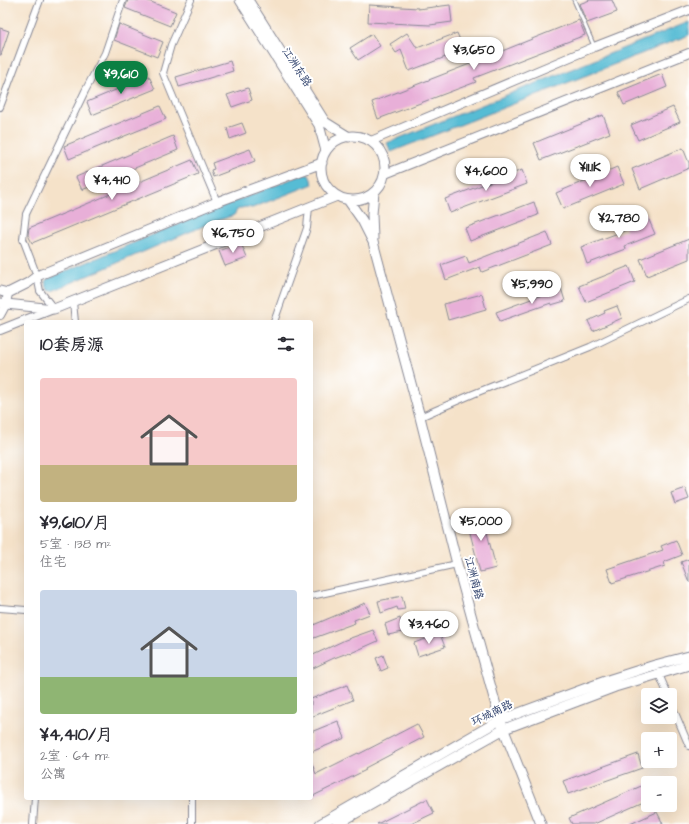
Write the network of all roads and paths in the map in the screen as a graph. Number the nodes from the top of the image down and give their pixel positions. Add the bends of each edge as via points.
1 (40, 0) edge
2 (123, 0) edge
3 (191, 0) edge
4 (240, 0) edge
5 (248, 0) edge
6 (574, 0) edge
7 (689, 10) edge
8 (594, 47) junction
9 (689, 53) edge
10 (0, 107) edge
11 (349, 137) junction
12 (371, 141) junction
13 (326, 151) junction
14 (322, 162) junction
15 (385, 174) junction
16 (374, 192) junction
17 (337, 196) junction
18 (348, 200) junction
19 (217, 202) junction
20 (309, 207) junction
21 (373, 242) junction
22 (37, 276) junction
23 (4, 292) edge
24 (689, 299) edge
25 (73, 302) junction
26 (3, 303) edge
27 (54, 309) junction
28 (0, 315) edge
29 (26, 320) edge
30 (75, 320) edge
31 (275, 320) edge
32 (24, 321) edge
33 (0, 330) edge
34 (420, 418) junction
35 (457, 564) junction
36 (313, 596) edge
37 (0, 608) edge
38 (24, 610) edge
39 (689, 656) edge
40 (689, 665) edge
41 (657, 669) junction
42 (665, 688) edge
43 (677, 717) edge
44 (502, 725) junction
45 (689, 746) edge
46 (35, 800) edge
47 (192, 800) edge
48 (33, 824) edge
49 (192, 824) edge
50 (320, 824) edge
51 (337, 824) edge
52 (540, 824) edge

1 - 10 street
2 - 22 street via 105,53 26,214 22,239
3 - 19 street via 171,44 163,73
4 - 13 main road, 江洲东路 via 319,125
5 - 11 main road, 江洲东路 via 325,122
6 - 8 lane
7 - 8 street
8 - 12 street
9 - 15 street
11 - 12 main road
11 - 13 main road via 336,141
12 - 15 main road via 377,146 384,160
13 - 14 main road
14 - 17 main road via 324,182
14 - 19 main road
15 - 16 main road
16 - 18 main road via 362,199
16 - 21 main road
17 - 18 main road
17 - 20 main road
18 - 21 main road
19 - 22 main road
20 - 25 main road
20 - 31 street via 307,228
21 - 34 main road, 江洲南路
22 - 23 main road via 28,283
22 - 27 street via 40,291
23 - 26 street
24 - 34 street via 590,347
25 - 27 main road
25 - 30 street
26 - 27 main road
26 - 28 street
27 - 29 street
32 - 33 street
34 - 35 main road, 江洲南路
35 - 36 street
35 - 44 main road, 江洲南路
37 - 38 street
39 - 41 main road, 环城南路
40 - 41 main road, 环城南路
41 - 42 street
41 - 44 main road, 环城南路 via 611,679
43 - 45 street
44 - 50 main road, 环城南路
44 - 51 main road, 环城南路
44 - 52 main road, 江洲南路
46 - 48 street
47 - 49 street

